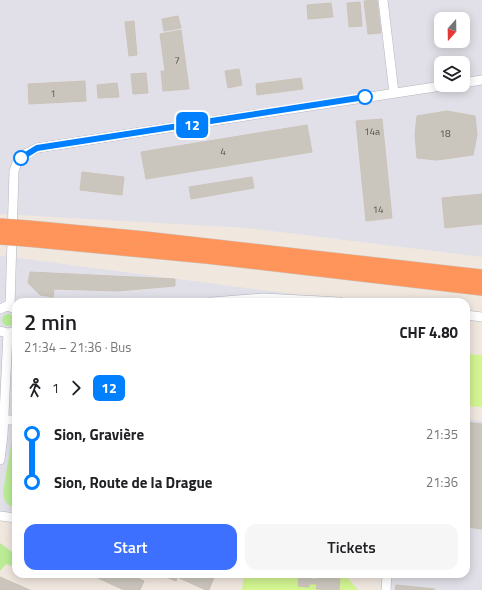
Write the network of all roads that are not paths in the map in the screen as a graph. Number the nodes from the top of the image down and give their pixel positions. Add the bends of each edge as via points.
1 (383, 0) edge
2 (482, 80) edge
3 (470, 82) edge
4 (434, 87) edge
5 (394, 93) junction
6 (0, 225) edge
7 (0, 238) edge
8 (482, 276) edge
9 (482, 289) edge
10 (13, 298) edge
11 (12, 308) edge
12 (0, 309) edge
13 (470, 315) edge
14 (482, 316) edge
15 (8, 332) edge
16 (4, 420) junction
17 (12, 420) edge
18 (0, 460) edge
19 (0, 516) edge
20 (12, 518) edge
21 (387, 578) edge
22 (386, 590) edge

1 - 5 street
2 - 3 street
4 - 5 street
5 - 10 street via 31,150 18,162 14,173
6 - 8 highway, bridge via 213,245
7 - 9 highway, bridge via 206,257
11 - 12 street
13 - 14 street
15 - 16 street
16 - 17 street
16 - 18 street
19 - 20 street
21 - 22 street

